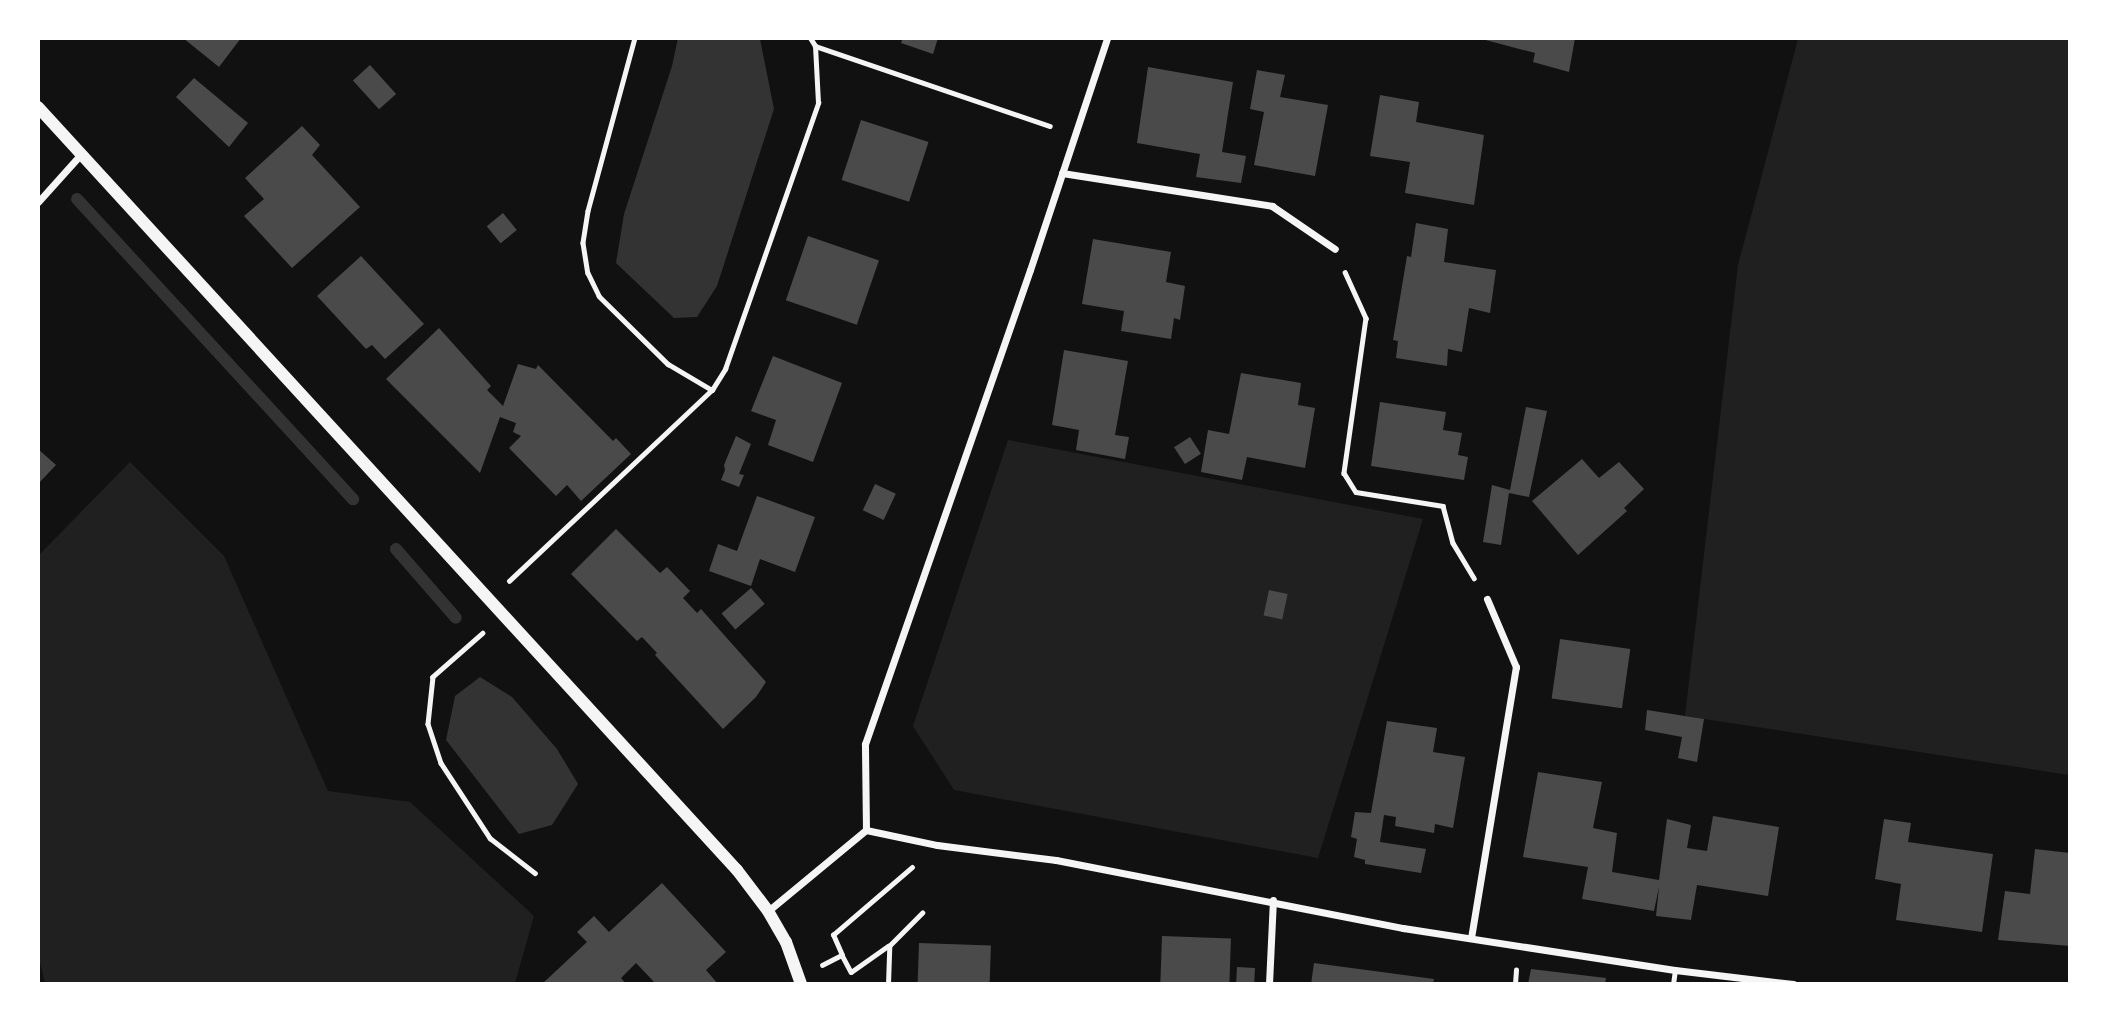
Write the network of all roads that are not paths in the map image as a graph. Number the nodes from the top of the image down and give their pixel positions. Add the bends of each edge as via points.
1 (1107, 38) edge
2 (38, 107) edge
3 (82, 153) junction
4 (1062, 173) junction
5 (38, 202) edge
6 (1335, 248) road end
7 (1487, 599) road end
8 (866, 830) junction
9 (1273, 900) junction
10 (768, 911) junction
11 (1471, 937) junction
12 (1675, 970) junction
13 (800, 980) edge
14 (1269, 984) edge
15 (1673, 984) edge
16 (1793, 984) edge

1 - 4 street
2 - 3 street
3 - 5 street
3 - 10 street via 737,870
4 - 6 street via 1272,206
4 - 8 street via 865,744
7 - 11 street via 1516,667
8 - 9 street
8 - 10 street
9 - 11 street via 1403,928
9 - 14 street
10 - 13 street
11 - 12 street
12 - 15 lane
12 - 16 street

